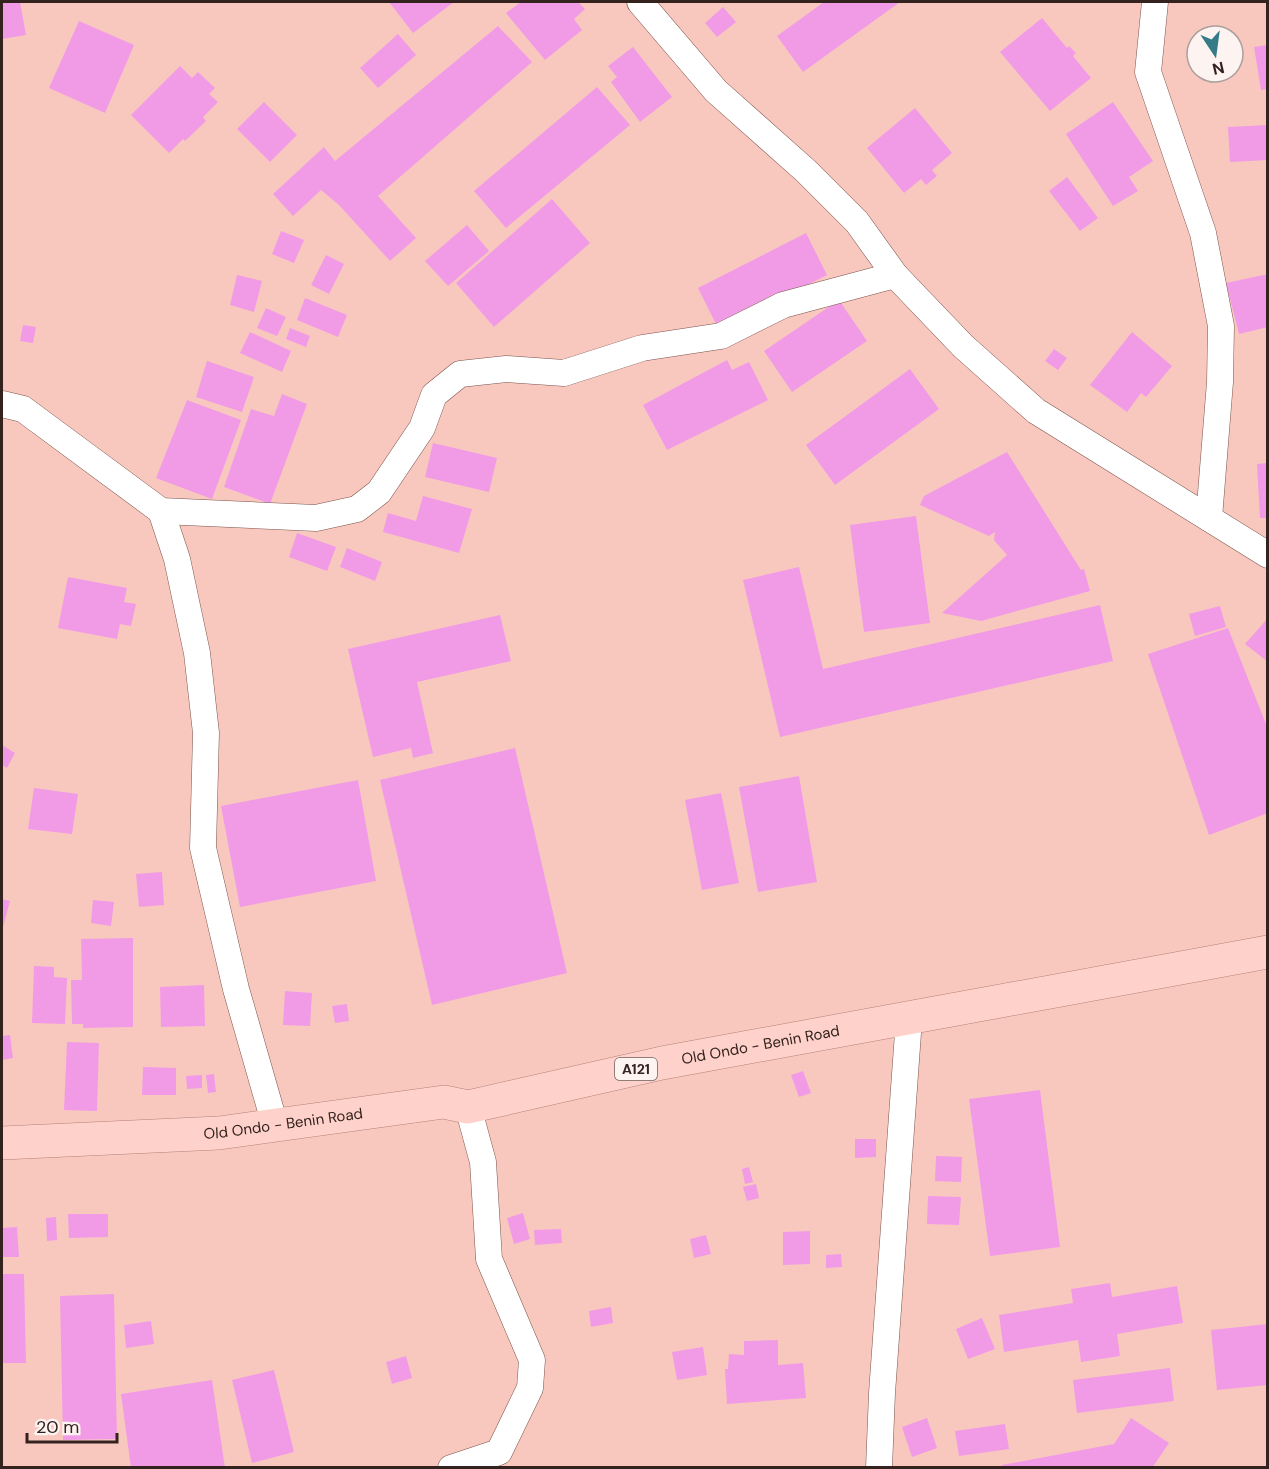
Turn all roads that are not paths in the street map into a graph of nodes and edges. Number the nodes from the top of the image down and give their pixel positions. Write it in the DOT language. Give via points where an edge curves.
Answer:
graph roads {
  1 [pos="640,2"];
  2 [pos="1155,2"];
  3 [pos="895,275"];
  4 [pos="2,404"];
  5 [pos="161,511"];
  6 [pos="1209,518"];
  7 [pos="1268,555"];
  8 [pos="1268,952"];
  9 [pos="909,1019"];
  10 [pos="468,1107"];
  11 [pos="275,1125"];
  12 [pos="2,1143"];
  13 [pos="451,1467"];
  14 [pos="879,1467"];
  1 -- 3 [label="street" via="716,91 857,222"];
  2 -- 6 [label="street" via="1148,72 1203,233 1221,326"];
  3 -- 5 [label="street" via="783,305 721,336 642,348 564,373 506,369 460,374 434,395 422,428 380,492 357,509 316,518"];
  3 -- 6 [label="street" via="963,346 1036,411"];
  4 -- 5 [label="street" via="23,409"];
  5 -- 11 [label="street" via="177,559 197,653 206,733 203,848 236,989"];
  6 -- 7 [label="street"];
  8 -- 9 [label="main road, Old Ondo - Benin Road / A121"];
  9 -- 10 [label="main road, Old Ondo - Benin Road / A121" via="662,1063"];
  9 -- 14 [label="street"];
  10 -- 11 [label="main road, Old Ondo - Benin Road / A121" via="444,1102"];
  10 -- 13 [label="street" via="483,1162 489,1259 532,1360 530,1388 499,1452"];
  11 -- 12 [label="main road, Old Ondo - Benin Road / A121" via="219,1133"];
}
